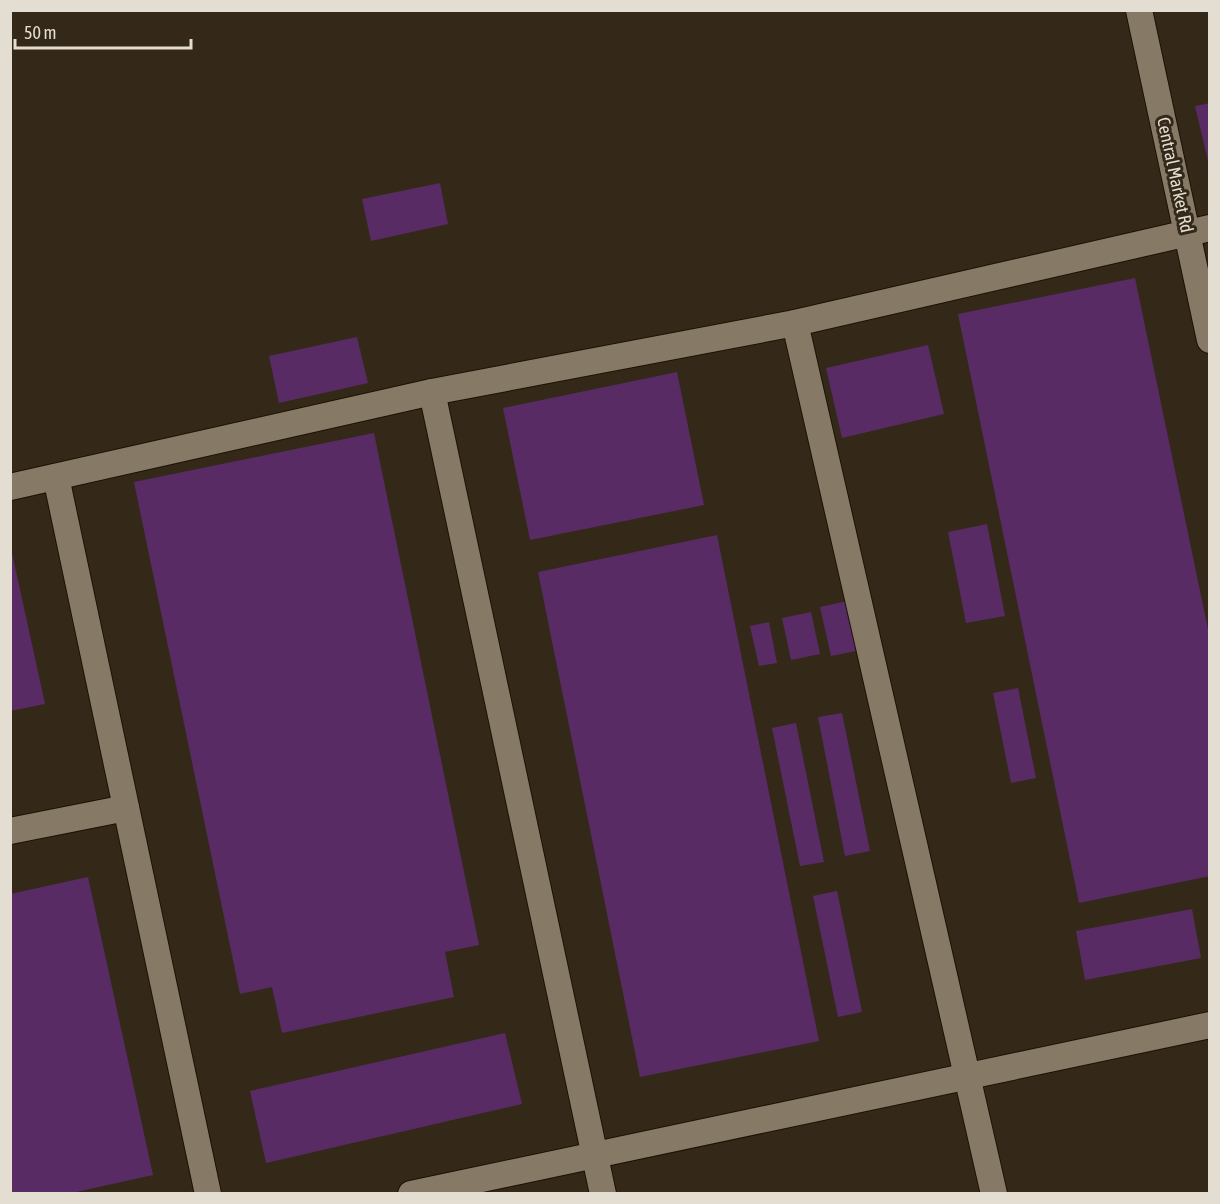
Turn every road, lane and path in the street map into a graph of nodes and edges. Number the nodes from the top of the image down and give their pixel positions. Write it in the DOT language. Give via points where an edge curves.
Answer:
graph roads {
  1 [pos="1139,10"];
  2 [pos="1199,231"];
  3 [pos="795,323"];
  4 [pos="1209,340"];
  5 [pos="432,392"];
  6 [pos="56,477"];
  7 [pos="10,487"];
  8 [pos="126,808"];
  9 [pos="10,831"];
  10 [pos="1209,1024"];
  11 [pos="969,1076"];
  12 [pos="595,1155"];
  13 [pos="208,1194"];
  14 [pos="411,1194"];
  15 [pos="603,1194"];
  16 [pos="994,1194"];
  1 -- 2 [label="street, Central Market Rd"];
  2 -- 3 [label="street"];
  2 -- 4 [label="street, Central Market Rd"];
  3 -- 5 [label="street"];
  3 -- 11 [label="street"];
  5 -- 6 [label="street"];
  5 -- 12 [label="street"];
  6 -- 7 [label="street"];
  6 -- 8 [label="street"];
  8 -- 9 [label="street"];
  8 -- 13 [label="street"];
  10 -- 11 [label="street"];
  11 -- 12 [label="street"];
  11 -- 16 [label="street"];
  12 -- 14 [label="street"];
  12 -- 15 [label="street"];
}
